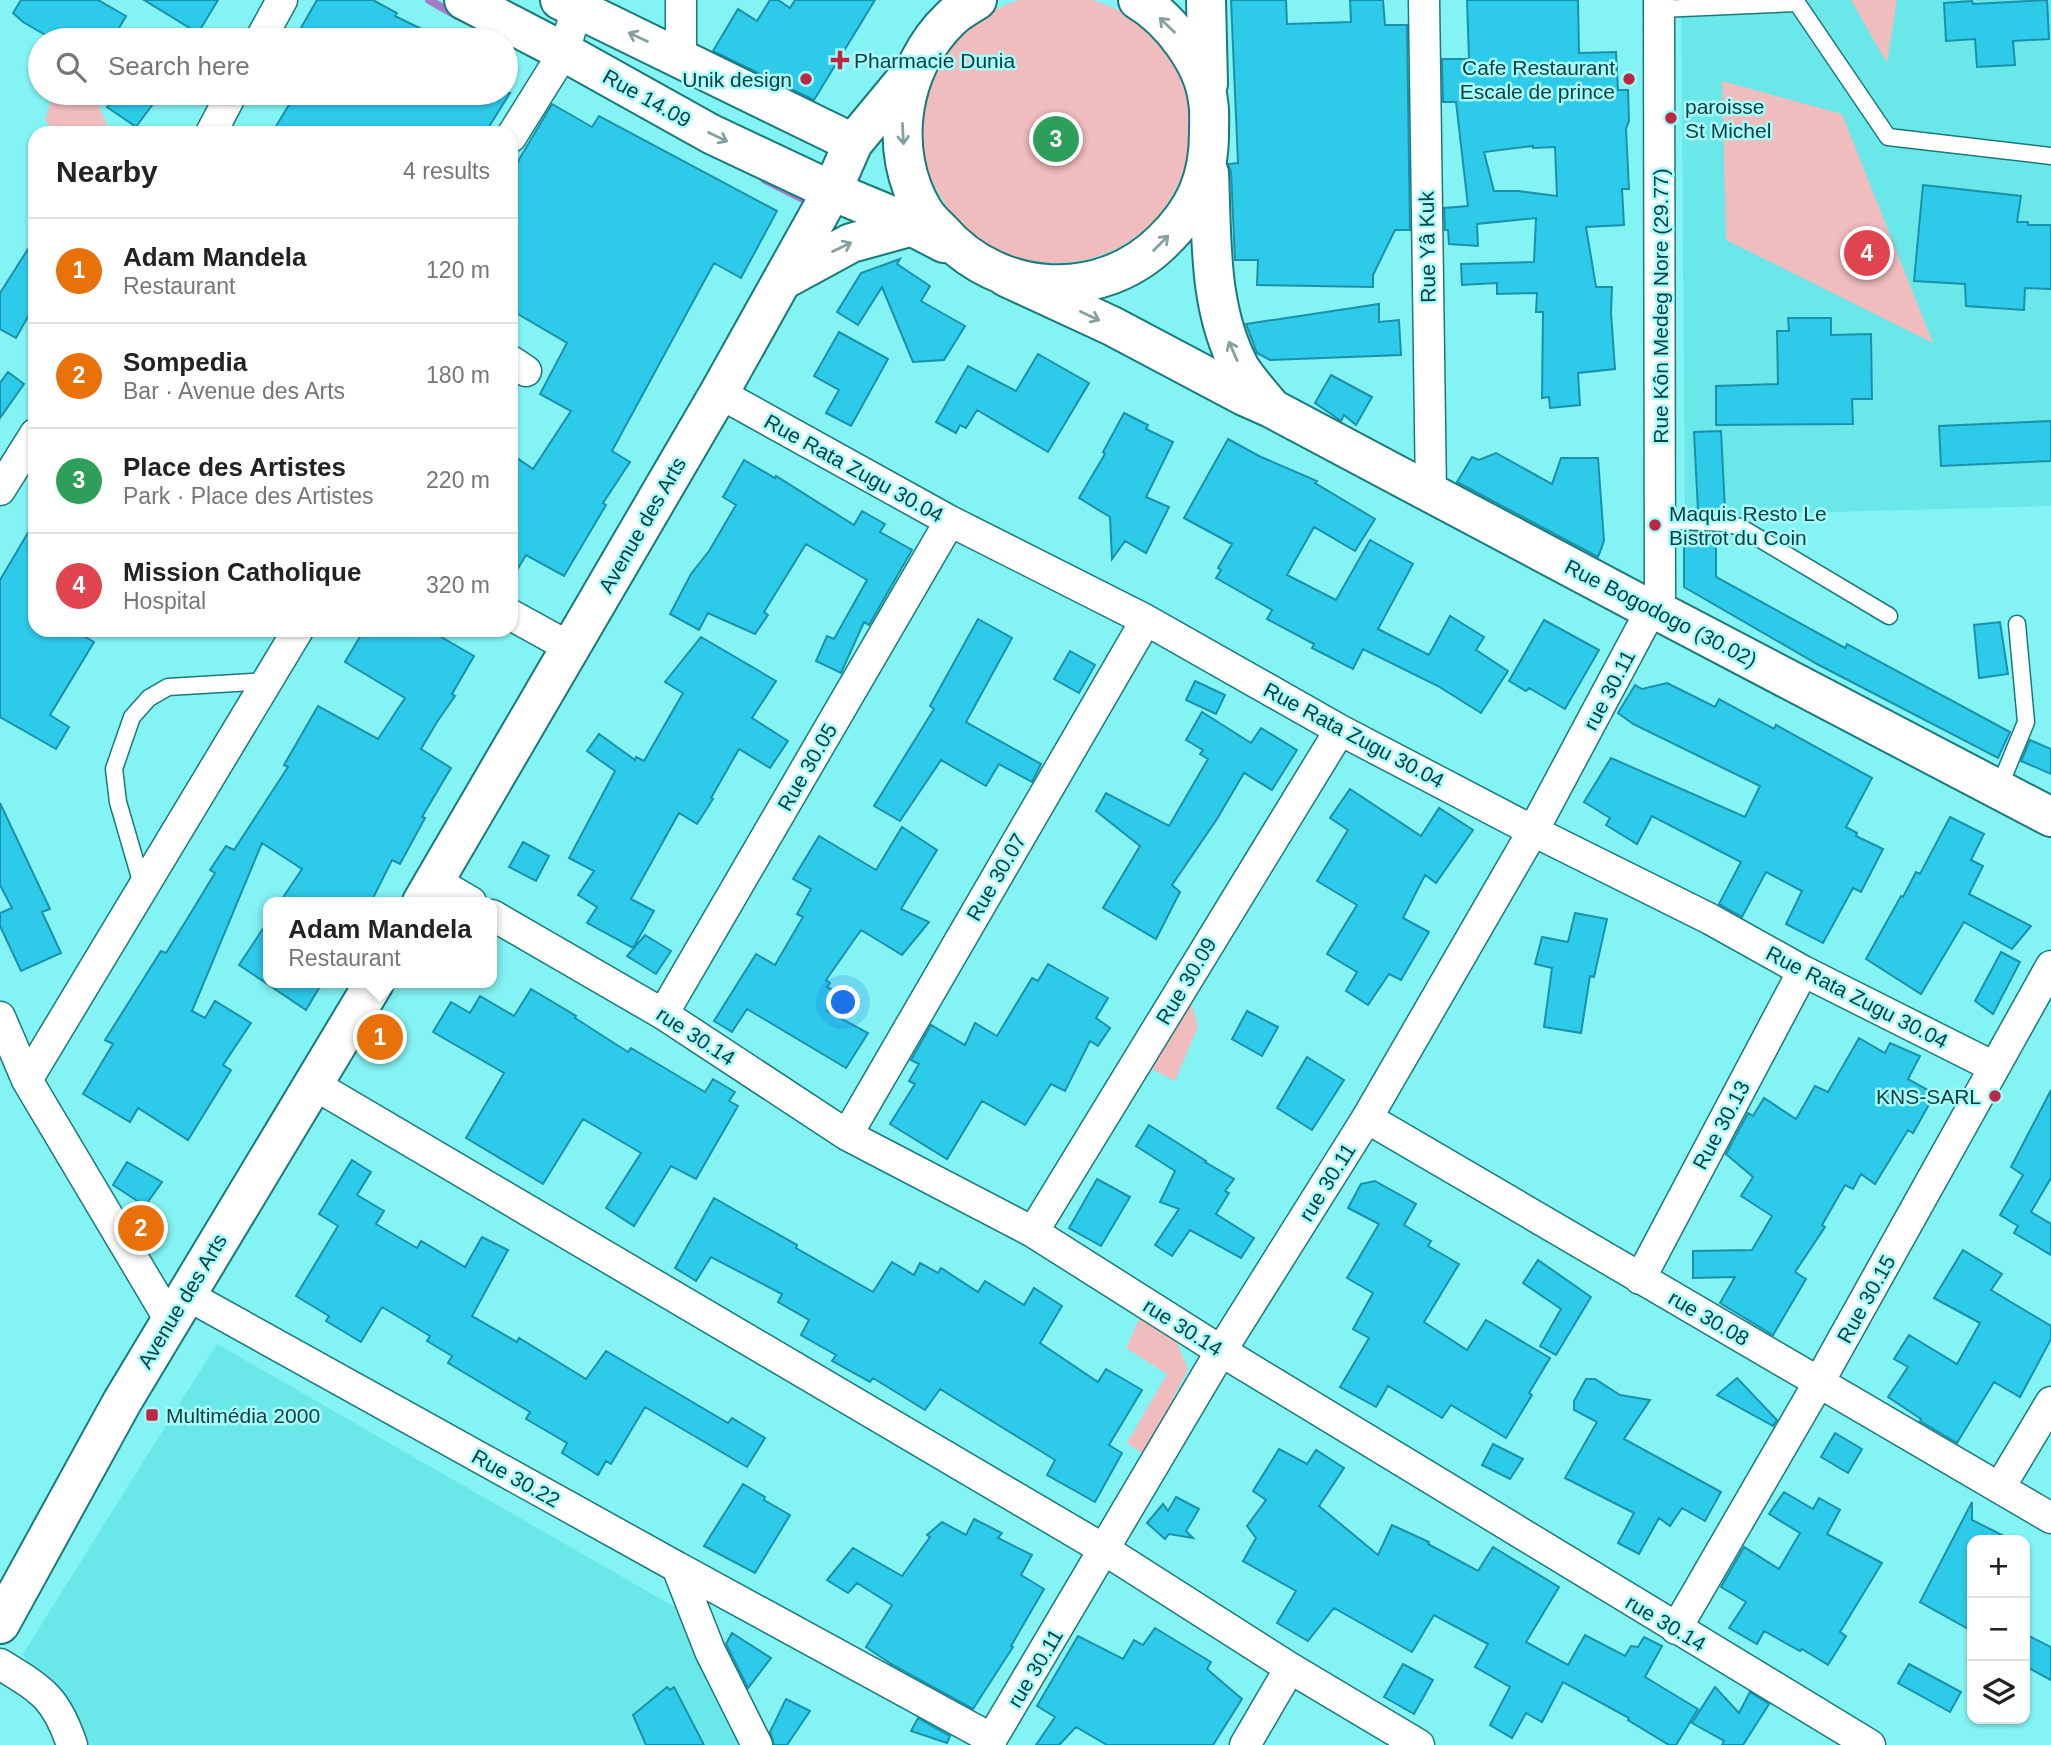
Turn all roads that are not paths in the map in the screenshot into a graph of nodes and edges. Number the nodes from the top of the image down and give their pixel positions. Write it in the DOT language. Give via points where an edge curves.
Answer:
graph roads {
  1 [pos="282,0"];
  2 [pos="464,0"];
  3 [pos="681,0"];
  4 [pos="1138,0"];
  5 [pos="1206,0"];
  6 [pos="1424,0"];
  7 [pos="1798,2"];
  8 [pos="569,4"];
  9 [pos="1660,4"];
  10 [pos="963,6"];
  11 [pos="267,28"];
  12 [pos="518,28"];
  13 [pos="518,28"];
  14 [pos="564,52"];
  15 [pos="681,58"];
  16 [pos="915,68"];
  17 [pos="1208,100"];
  18 [pos="226,105"];
  19 [pos="215,126"];
  20 [pos="518,126"];
  21 [pos="853,143"];
  22 [pos="2051,156"];
  23 [pos="1209,159"];
  24 [pos="832,191"];
  25 [pos="914,226"];
  26 [pos="958,250"];
  27 [pos="1006,277"];
  28 [pos="783,280"];
  29 [pos="719,393"];
  30 [pos="1271,408"];
  31 [pos="28,445"];
  32 [pos="0,490"];
  33 [pos="1431,495"];
  34 [pos="1660,520"];
  35 [pos="950,521"];
  36 [pos="1656,611"];
  37 [pos="1889,616"];
  38 [pos="518,619"];
  39 [pos="1146,620"];
  40 [pos="2017,624"];
  41 [pos="294,637"];
  42 [pos="571,648"];
  43 [pos="268,681"];
  44 [pos="1340,730"];
  45 [pos="1998,790"];
  46 [pos="2051,817"];
  47 [pos="1533,831"];
  48 [pos="143,888"];
  49 [pos="428,892"];
  50 [pos="450,897"];
  51 [pos="497,918"];
  52 [pos="2051,966"];
  53 [pos="1802,971"];
  54 [pos="370,988"];
  55 [pos="663,1014"];
  56 [pos="0,1017"];
  57 [pos="1994,1067"];
  58 [pos="27,1080"];
  59 [pos="313,1084"];
  60 [pos="1367,1118"];
  61 [pos="847,1135"];
  62 [pos="1032,1232"];
  63 [pos="1640,1279"];
  64 [pos="178,1308"];
  65 [pos="1221,1351"];
  66 [pos="1819,1382"];
  67 [pos="2051,1402"];
  68 [pos="2000,1487"];
  69 [pos="2051,1518"];
  70 [pos="1105,1550"];
  71 [pos="677,1567"];
  72 [pos="0,1624"];
  73 [pos="1676,1629"];
  74 [pos="0,1664"];
  75 [pos="1290,1668"];
  76 [pos="990,1742"];
  77 [pos="72,1745"];
  78 [pos="757,1745"];
  79 [pos="1245,1745"];
  80 [pos="1419,1745"];
  81 [pos="1870,1745"];
  1 -- 11 [label="street"];
  2 -- 12 [label="street, Rue 14.09"];
  3 -- 15 [label="street"];
  17 -- 4 [label="street, one-way" via="1195,61 1172,28"];
  5 -- 17 [label="street"];
  6 -- 33 [label="street, Rue Yâ Kuk"];
  7 -- 9 [label="lane"];
  7 -- 22 [label="lane" via="1888,137"];
  8 -- 14 [label="street"];
  15 -- 8 [label="street, one-way"];
  9 -- 34 [label="street, Rue Kôn Medeg Nore (29.77)"];
  10 -- 16 [label="street" via="931,41"];
  13 -- 14 [label="street, Rue 14.09"];
  14 -- 20 [label="street"];
  14 -- 24 [label="street, Rue 14.09, one-way" via="711,134"];
  15 -- 21 [label="street"];
  16 -- 21 [label="street, Avenue des Arts"];
  16 -- 26 [label="street, one-way" via="902,116 905,166 925,213"];
  17 -- 23 [label="street"];
  18 -- 19 [label="street"];
  21 -- 24 [label="street, Avenue des Arts"];
  27 -- 23 [label="street, one-way" via="1043,285 1082,283 1118,273 1151,254 1178,227 1198,195"];
  30 -- 23 [label="street, one-way" via="1241,370 1225,333 1213,279"];
  24 -- 25 [label="street, Rue 14.09"];
  24 -- 28 [label="street, Avenue des Arts"];
  25 -- 26 [label="street, Rue 14.09"];
  28 -- 25 [label="street, one-way" via="851,243"];
  26 -- 27 [label="street, Rue 14.09"];
  27 -- 30 [label="street, Rue Bogodogo (30.02), one-way"];
  28 -- 29 [label="street, Avenue des Arts"];
  29 -- 35 [label="street, Rue Rata Zugu 30.04"];
  29 -- 42 [label="street, Avenue des Arts"];
  30 -- 33 [label="street, Rue Bogodogo (30.02)"];
  31 -- 32 [label="street"];
  33 -- 36 [label="street, Rue Bogodogo (30.02)"];
  34 -- 36 [label="street, Rue Kôn Medeg Nore (29.77)"];
  34 -- 37 [label="lane" via="1740,527"];
  35 -- 39 [label="street, Rue Rata Zugu 30.04"];
  35 -- 55 [label="street, Rue 30.05"];
  36 -- 45 [label="street, Rue Bogodogo (30.02)"];
  36 -- 47 [label="street, rue 30.11"];
  38 -- 42 [label="street"];
  39 -- 44 [label="street, Rue Rata Zugu 30.04"];
  39 -- 61 [label="street, Rue 30.07"];
  40 -- 45 [label="lane" via="2026,722"];
  41 -- 43 [label="street"];
  42 -- 49 [label="street, Avenue des Arts"];
  43 -- 48 [label="street"];
  43 -- 48 [label="lane" via="168,687 149,698 132,717 114,769 118,802"];
  44 -- 47 [label="street, Rue Rata Zugu 30.04"];
  44 -- 62 [label="street, Rue 30.09"];
  45 -- 46 [label="street, Rue Bogodogo (30.02)"];
  47 -- 53 [label="street, Rue Rata Zugu 30.04" via="1710,919"];
  47 -- 60 [label="street, rue 30.11"];
  48 -- 58 [label="street"];
  49 -- 50 [label="street"];
  51 -- 55 [label="street, rue 30.14"];
  52 -- 57 [label="street, Rue 30.15"];
  53 -- 57 [label="street, Rue Rata Zugu 30.04"];
  53 -- 63 [label="street, Rue 30.13"];
  54 -- 59 [label="street, Avenue des Arts"];
  55 -- 61 [label="street, rue 30.14"];
  56 -- 58 [label="street"];
  57 -- 66 [label="street, Rue 30.15"];
  58 -- 64 [label="street"];
  59 -- 64 [label="street, Avenue des Arts"];
  59 -- 70 [label="street"];
  60 -- 63 [label="street, rue 30.08"];
  60 -- 65 [label="street, rue 30.11"];
  61 -- 62 [label="street, rue 30.14"];
  62 -- 65 [label="street, rue 30.14"];
  63 -- 66 [label="street, rue 30.08"];
  64 -- 71 [label="street, Rue 30.22"];
  64 -- 72 [label="street, Avenue des Arts"];
  65 -- 70 [label="street, rue 30.11"];
  65 -- 73 [label="street, rue 30.14"];
  66 -- 68 [label="street, rue 30.08"];
  66 -- 73 [label="street, Rue 30.15"];
  67 -- 68 [label="street"];
  68 -- 69 [label="street, rue 30.08"];
  70 -- 75 [label="street"];
  70 -- 76 [label="street, rue 30.11"];
  71 -- 76 [label="street, Rue 30.22"];
  71 -- 78 [label="street" via="710,1651"];
  73 -- 81 [label="street, rue 30.14"];
  74 -- 77 [label="street" via="51,1700"];
  75 -- 79 [label="street"];
  75 -- 80 [label="street"];
}
